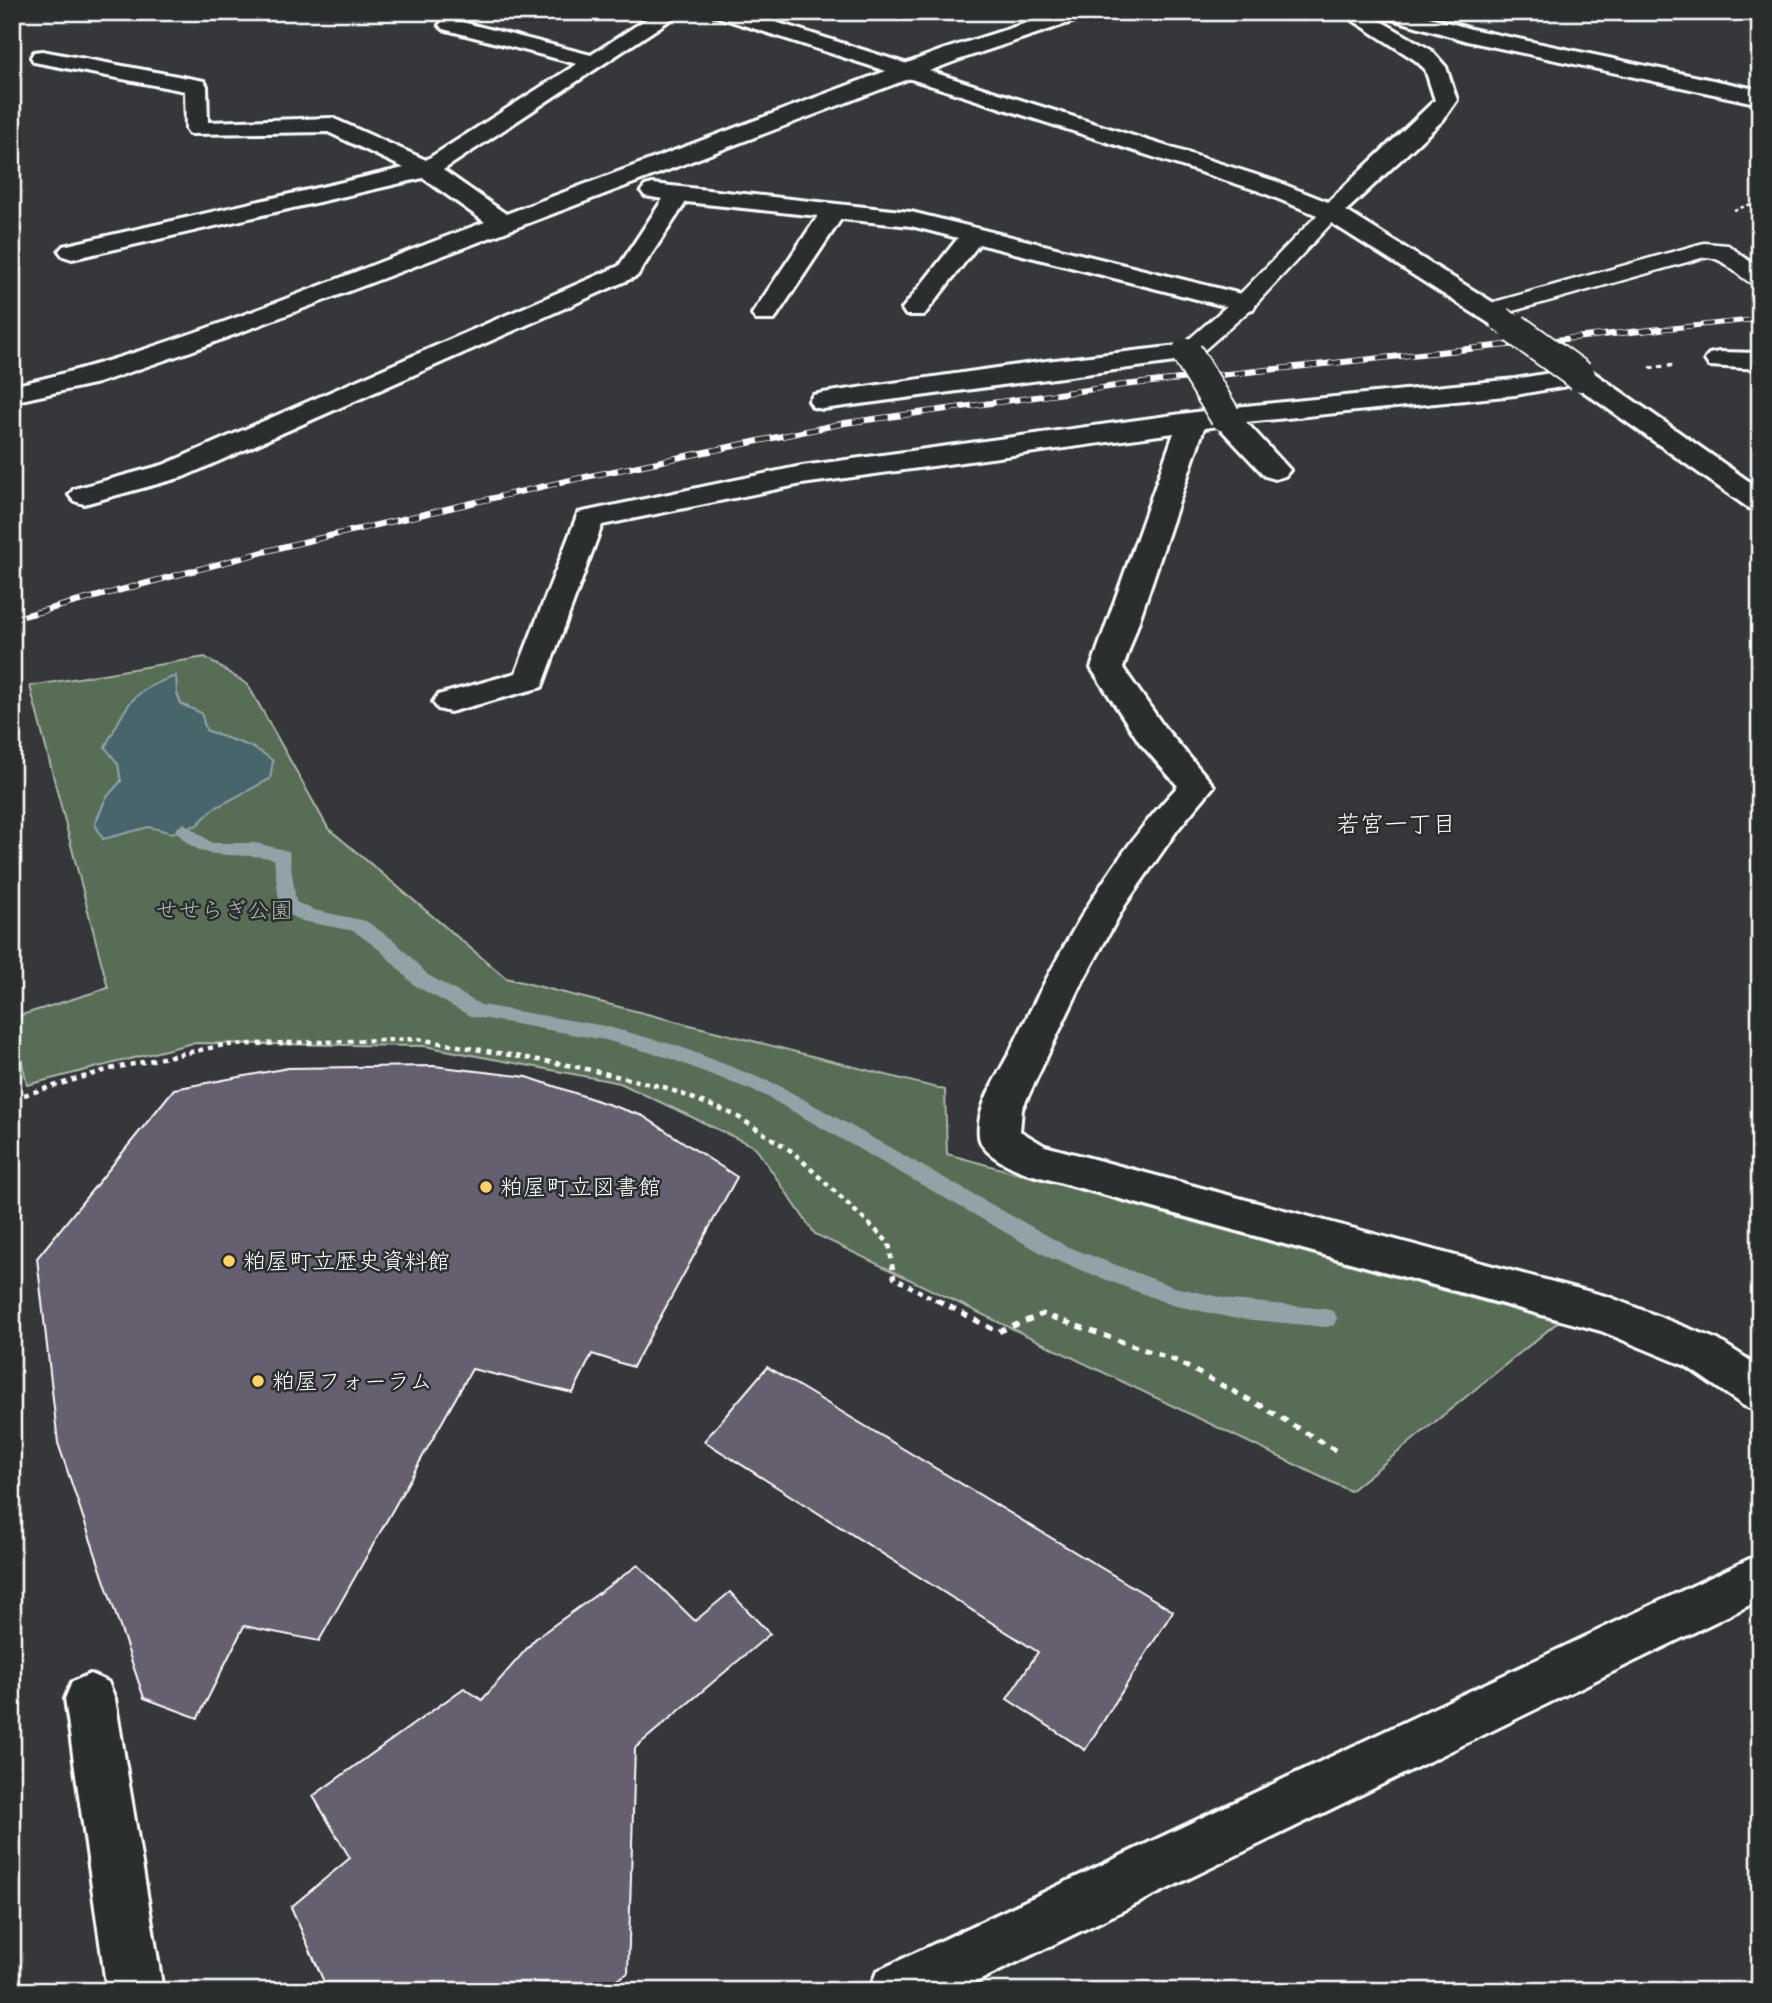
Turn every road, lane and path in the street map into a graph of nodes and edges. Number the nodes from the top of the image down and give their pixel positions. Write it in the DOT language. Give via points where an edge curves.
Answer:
graph roads {
  1 [pos="672,12"];
  2 [pos="722,12"];
  3 [pos="1083,12"];
  4 [pos="1350,12"];
  5 [pos="1389,12"];
  6 [pos="450,25"];
  7 [pos="42,57"];
  8 [pos="595,62"];
  9 [pos="908,71"];
  10 [pos="1760,97"];
  11 [pos="427,170"];
  12 [pos="622,178"];
  13 [pos="679,194"];
  14 [pos="835,209"];
  15 [pos="1331,212"];
  16 [pos="502,223"];
  17 [pos="974,235"];
  18 [pos="72,251"];
  19 [pos="1760,280"];
  20 [pos="1244,303"];
  21 [pos="915,309"];
  22 [pos="765,314"];
  23 [pos="1494,315"];
  24 [pos="1187,353"];
  25 [pos="1719,360"];
  26 [pos="1760,360"];
  27 [pos="1580,376"];
  28 [pos="12,394"];
  29 [pos="823,401"];
  30 [pos="1209,419"];
  31 [pos="1275,470"];
  32 [pos="84,495"];
  33 [pos="1760,503"];
  34 [pos="450,702"];
  35 [pos="24,1095"];
  36 [pos="1760,1392"];
  37 [pos="1338,1452"];
  38 [pos="1760,1576"];
  39 [pos="90,1699"];
  40 [pos="135,1991"];
  41 [pos="897,1991"];
  1 -- 8 [label="street"];
  2 -- 9 [label="street"];
  3 -- 9 [label="street"];
  4 -- 15 [label="street" via="1423,55 1435,67 1446,100"];
  5 -- 10 [label="street" via="1466,35"];
  6 -- 8 [label="street"];
  7 -- 11 [label="street" via="196,86 197,129 332,125"];
  8 -- 11 [label="street"];
  9 -- 12 [label="street"];
  9 -- 15 [label="street" via="1267,186"];
  11 -- 16 [label="street"];
  11 -- 18 [label="street"];
  12 -- 13 [label="street" via="649,190"];
  12 -- 16 [label="street"];
  13 -- 14 [label="street"];
  13 -- 32 [label="street" via="628,271 173,471"];
  14 -- 17 [label="street" via="911,219"];
  14 -- 22 [label="street"];
  15 -- 20 [label="lane"];
  15 -- 23 [label="street"];
  16 -- 28 [label="street" via="182,345 88,377"];
  17 -- 20 [label="street"];
  17 -- 21 [label="street"];
  19 -- 23 [label="lane" via="1720,250 1704,250"];
  20 -- 24 [label="lane"];
  23 -- 27 [label="street, bridge"];
  24 -- 29 [label="street"];
  24 -- 30 [label="street, bridge"];
  25 -- 26 [label="street"];
  27 -- 30 [label="street"];
  27 -- 33 [label="street"];
  30 -- 31 [label="street"];
  30 -- 34 [label="street" via="802,475 589,519 530,680"];
  30 -- 36 [label="street" via="1107,668 1152,735 1197,786 1163,820 1094,923 1002,1109 999,1138 1033,1159 1609,1315 1702,1353"];
  35 -- 37 [label="path" via="110,1069 224,1045 313,1040 418,1039 664,1087 735,1115 793,1152 889,1242 894,1278 926,1297 998,1332 1043,1314 1174,1360"];
  38 -- 41 [label="street"];
  39 -- 40 [label="street"];
}
